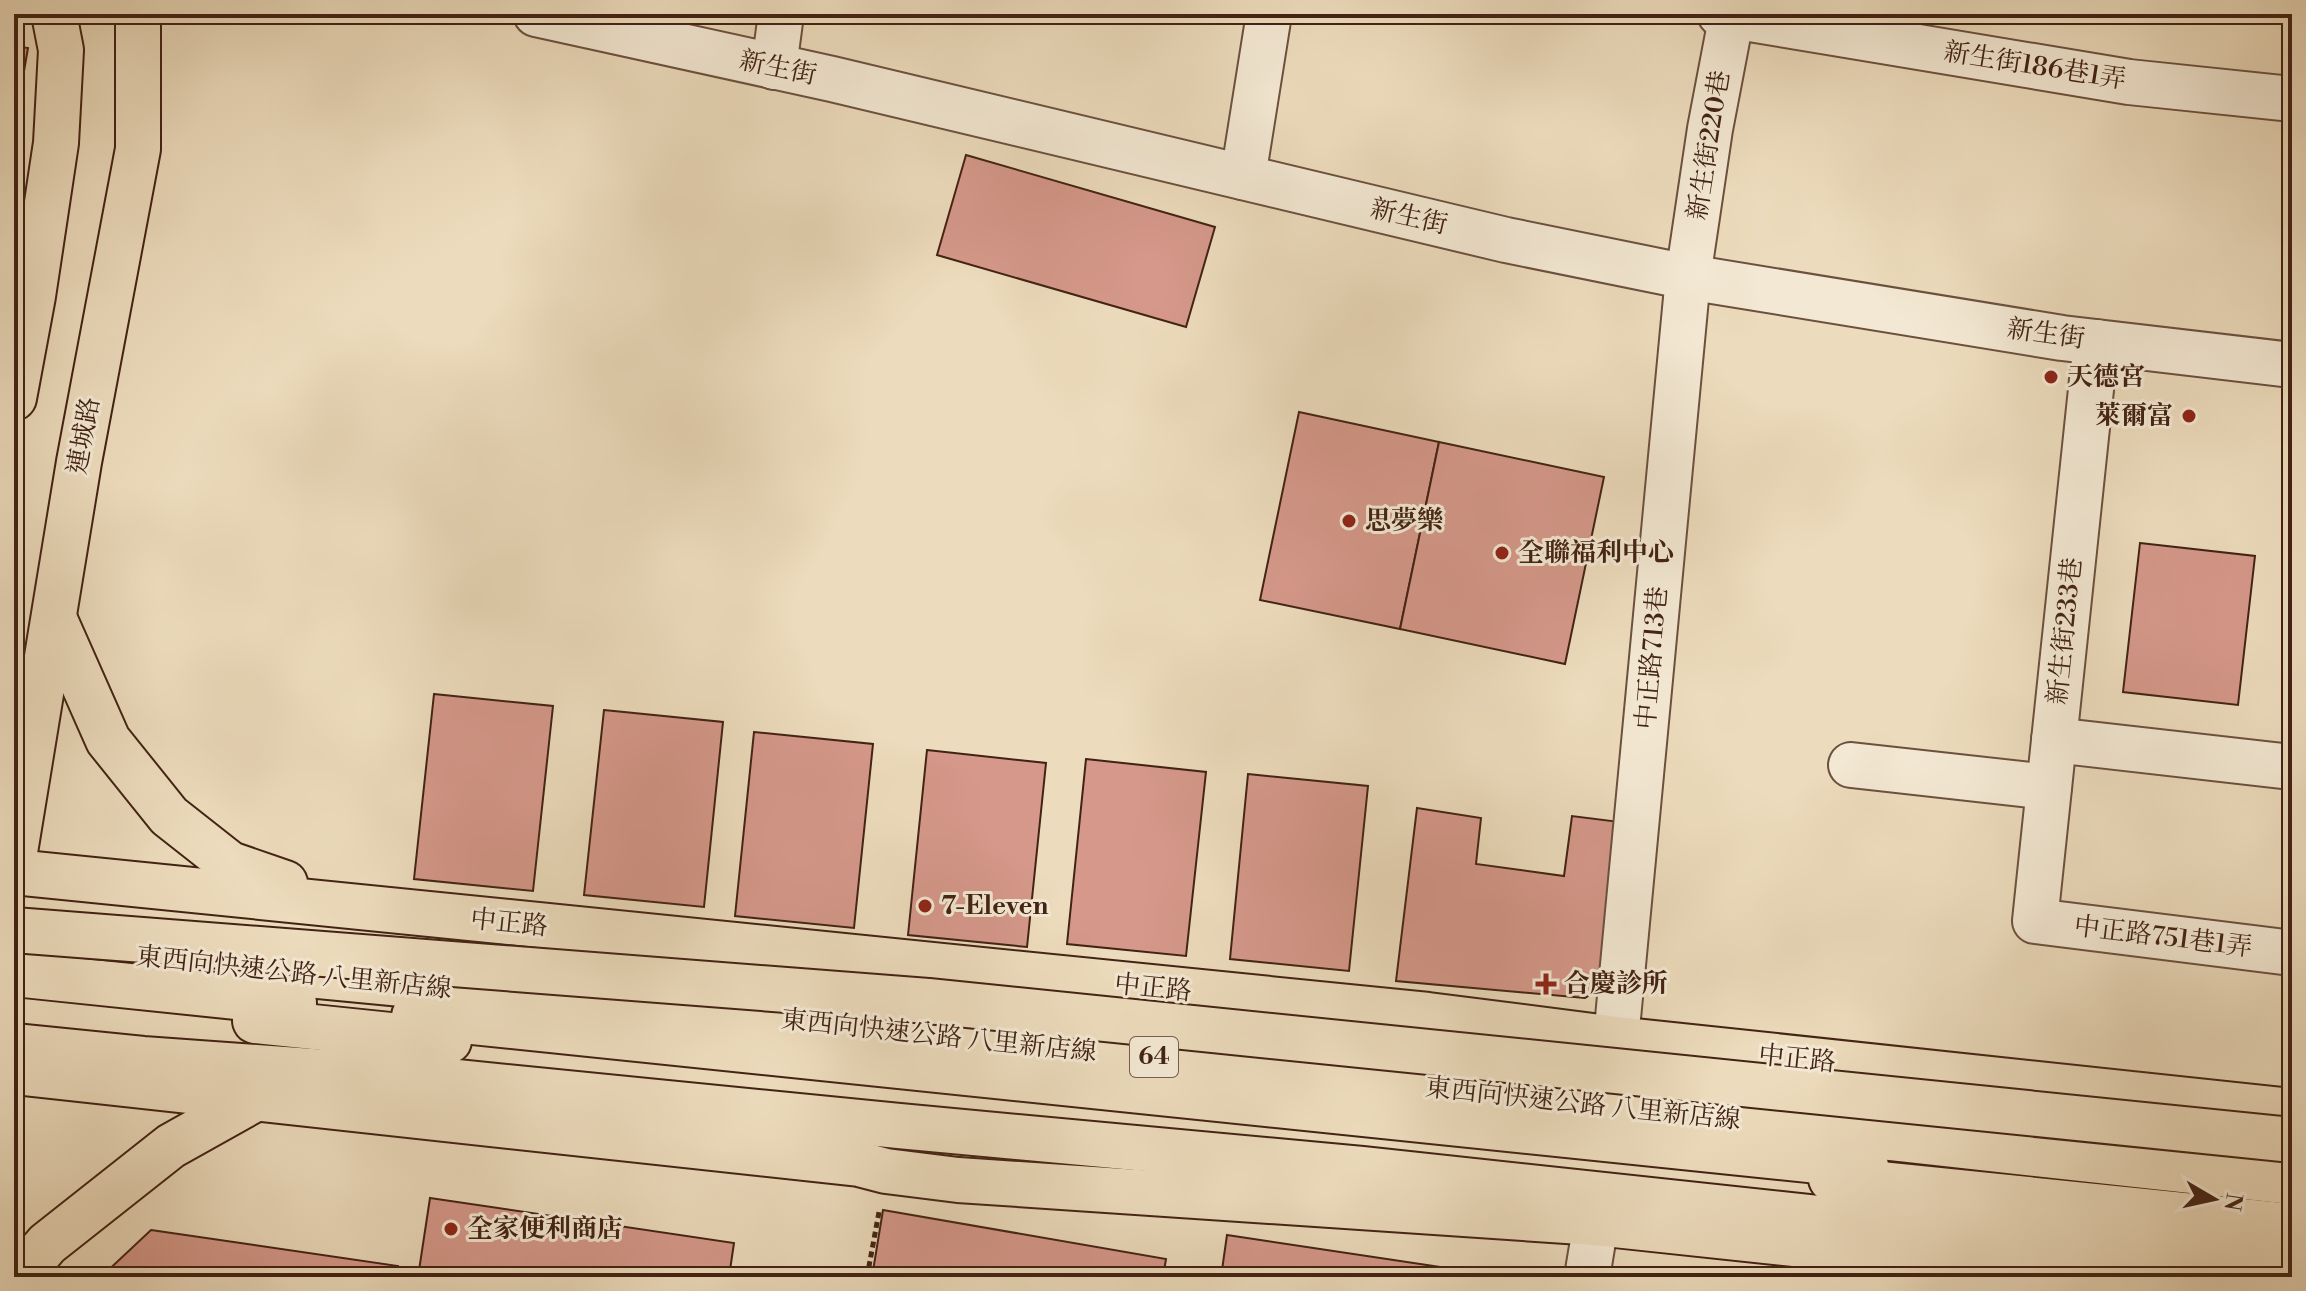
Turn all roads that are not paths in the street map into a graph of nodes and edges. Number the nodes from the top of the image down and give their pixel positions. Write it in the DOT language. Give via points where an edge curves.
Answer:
graph roads {
  1 [pos="54,14"];
  2 [pos="138,14"];
  3 [pos="536,14"];
  4 [pos="781,14"];
  5 [pos="1269,14"];
  6 [pos="1728,15"];
  7 [pos="774,67"];
  8 [pos="2292,99"];
  9 [pos="1243,177"];
  10 [pos="1688,277"];
  11 [pos="2096,342"];
  12 [pos="2292,365"];
  13 [pos="14,398"];
  14 [pos="54,618"];
  15 [pos="2054,740"];
  16 [pos="1851,765"];
  17 [pos="2292,767"];
  18 [pos="2049,787"];
  19 [pos="14,858"];
  20 [pos="14,872"];
  21 [pos="177,888"];
  22 [pos="355,908"];
  23 [pos="2035,921"];
  24 [pos="14,931"];
  25 [pos="14,946"];
  26 [pos="2292,953"];
  27 [pos="14,974"];
  28 [pos="14,995"];
  29 [pos="1616,1039"];
  30 [pos="14,1046"];
  31 [pos="14,1072"];
  32 [pos="255,1099"];
  33 [pos="2292,1111"];
  34 [pos="2292,1140"];
  35 [pos="2292,1182"];
  36 [pos="2292,1210"];
  37 [pos="1596,1223"];
  38 [pos="2292,1226"];
  39 [pos="2292,1269"];
  40 [pos="19,1277"];
  41 [pos="1587,1277"];
  42 [pos="2105,1277"];
  1 -- 13 [label="main road" via="61,50 56,143"];
  2 -- 14 [label="main road, 連城路" via="138,149"];
  3 -- 7 [label="street, 新生街"];
  4 -- 7 [label="street"];
  5 -- 9 [label="street"];
  6 -- 8 [label="street, 新生街186巷1弄" via="2129,82"];
  6 -- 10 [label="street, 新生街220巷"];
  7 -- 9 [label="street, 新生街"];
  9 -- 10 [label="street, 新生街"];
  10 -- 11 [label="street, 新生街"];
  10 -- 29 [label="street, 中正路713巷"];
  11 -- 12 [label="street, 新生街"];
  11 -- 15 [label="street, 新生街233巷"];
  14 -- 19 [label="main road, 連城路"];
  14 -- 22 [label="main road" via="108,740 169,816 230,864"];
  15 -- 17 [label="street"];
  15 -- 18 [label="street, 新生街233巷"];
  16 -- 18 [label="street"];
  18 -- 23 [label="street, 新生街233巷"];
  20 -- 21 [label="main road, 中正路"];
  21 -- 22 [label="main road, 中正路"];
  21 -- 24 [label="main road" via="88,937"];
  22 -- 29 [label="main road, 中正路" via="1428,1015"];
  23 -- 26 [label="street, 中正路751巷1弄"];
  24 -- 34 [label="main road, bridge" via="928,1001"];
  25 -- 35 [label="main road, 東西向快速公路 八里新店線 / 64" via="1105,1052"];
  27 -- 36 [label="main road"];
  28 -- 38 [label="main road, 東西向快速公路 八里新店線 / 64"];
  29 -- 33 [label="main road, 中正路"];
  30 -- 39 [label="main road" via="437,1080 1362,1169"];
  31 -- 32 [label="main road"];
  32 -- 37 [label="main road" via="859,1164 958,1180"];
  32 -- 40 [label="main road" via="171,1146 47,1244"];
  37 -- 41 [label="street"];
  37 -- 42 [label="main road"];
}
